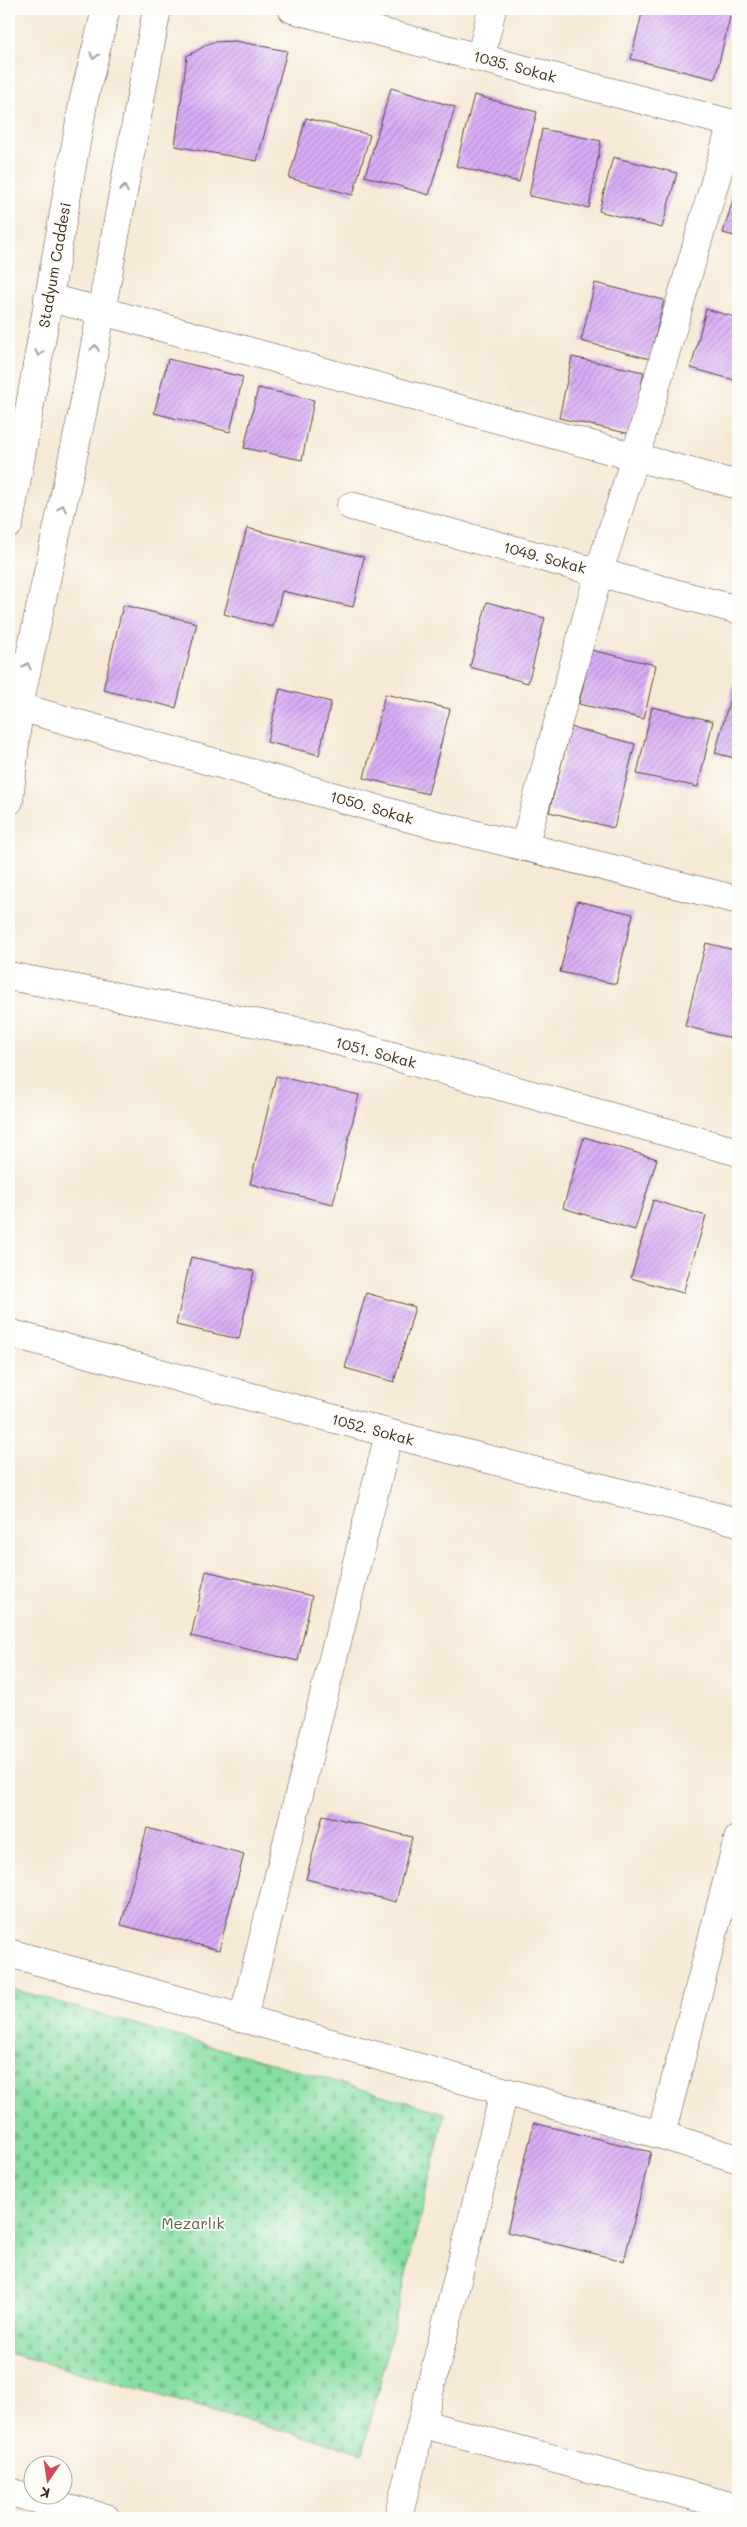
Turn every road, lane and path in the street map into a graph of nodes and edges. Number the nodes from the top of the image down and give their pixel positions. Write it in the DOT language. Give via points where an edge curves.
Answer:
graph roads {
  1 [pos="106,9"];
  2 [pos="157,9"];
  3 [pos="292,9"];
  4 [pos="492,9"];
  5 [pos="481,56"];
  6 [pos="735,124"];
  7 [pos="48,298"];
  8 [pos="102,311"];
  9 [pos="635,458"];
  10 [pos="738,486"];
  11 [pos="351,506"];
  12 [pos="9,524"];
  13 [pos="599,572"];
  14 [pos="738,610"];
  15 [pos="14,705"];
  16 [pos="9,801"];
  17 [pos="524,847"];
  18 [pos="738,900"];
  19 [pos="9,976"];
  20 [pos="738,1152"];
  21 [pos="9,1333"];
  22 [pos="389,1434"];
  23 [pos="738,1522"];
  24 [pos="738,1839"];
  25 [pos="9,1953"];
  26 [pos="243,2019"];
  27 [pos="504,2092"];
  28 [pos="661,2136"];
  29 [pos="738,2159"];
  30 [pos="423,2424"];
  31 [pos="9,2492"];
  32 [pos="738,2508"];
  33 [pos="106,2518"];
  34 [pos="398,2518"];
  1 -- 7 [label="street, Stadyum Caddesi, one-way" via="84,98"];
  8 -- 2 [label="street, one-way"];
  3 -- 5 [label="street, 1035. Sokak"];
  4 -- 5 [label="street"];
  5 -- 6 [label="street, 1035. Sokak"];
  6 -- 9 [label="street"];
  7 -- 8 [label="street"];
  7 -- 12 [label="street, Stadyum Caddesi, one-way"];
  8 -- 9 [label="street"];
  15 -- 8 [label="street, one-way" via="84,410"];
  9 -- 10 [label="street"];
  9 -- 13 [label="street"];
  11 -- 13 [label="street, 1049. Sokak"];
  13 -- 14 [label="street, 1049. Sokak"];
  13 -- 17 [label="street"];
  15 -- 16 [label="street"];
  15 -- 17 [label="street, 1050. Sokak" via="414,819"];
  17 -- 18 [label="street, 1050. Sokak"];
  19 -- 20 [label="street, 1051. Sokak" via="313,1034"];
  21 -- 22 [label="street, 1052. Sokak"];
  22 -- 23 [label="street, 1052. Sokak"];
  22 -- 26 [label="street"];
  24 -- 28 [label="street"];
  25 -- 26 [label="street"];
  26 -- 27 [label="street"];
  27 -- 28 [label="street"];
  27 -- 30 [label="street"];
  28 -- 29 [label="street"];
  30 -- 32 [label="street"];
  30 -- 34 [label="street"];
  31 -- 33 [label="street"];
}
